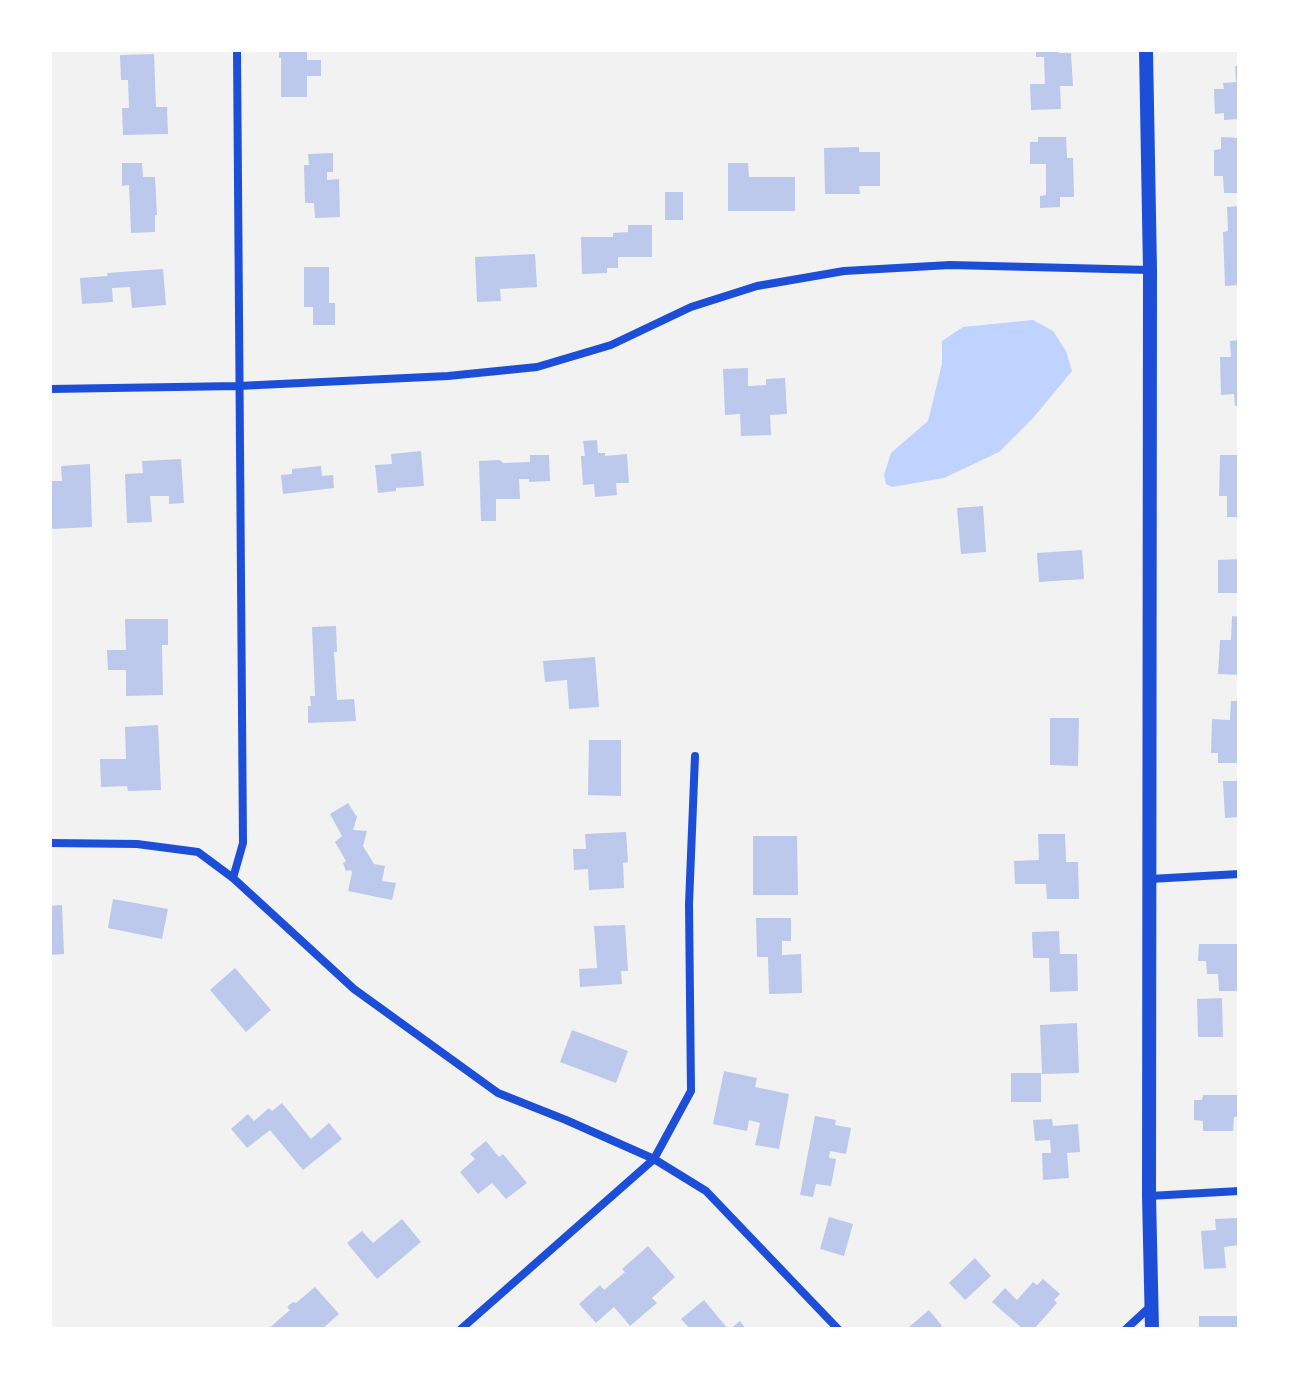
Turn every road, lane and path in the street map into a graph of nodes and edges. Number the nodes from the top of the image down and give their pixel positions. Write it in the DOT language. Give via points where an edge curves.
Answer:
graph roads {
  1 [pos="237,50"];
  2 [pos="1146,50"];
  3 [pos="1150,270"];
  4 [pos="238,386"];
  5 [pos="50,389"];
  6 [pos="695,756"];
  7 [pos="50,843"];
  8 [pos="1239,874"];
  9 [pos="233,878"];
  10 [pos="1150,879"];
  11 [pos="654,1159"];
  12 [pos="1239,1191"];
  13 [pos="1149,1196"];
  14 [pos="1152,1305"];
  15 [pos="461,1329"];
  16 [pos="838,1329"];
  17 [pos="1126,1329"];
  18 [pos="1152,1329"];
  1 -- 4 [label="street"];
  2 -- 3 [label="street"];
  3 -- 4 [label="street" via="950,265 844,271 757,286 691,307 611,345 537,367"];
  3 -- 10 [label="street"];
  4 -- 5 [label="street"];
  4 -- 9 [label="street" via="243,843"];
  6 -- 11 [label="street" via="689,904 691,1091"];
  7 -- 9 [label="street" via="137,844 198,852"];
  8 -- 10 [label="street"];
  9 -- 11 [label="street" via="354,989 498,1093"];
  10 -- 13 [label="street"];
  11 -- 15 [label="street"];
  11 -- 16 [label="street" via="706,1191"];
  12 -- 13 [label="street"];
  13 -- 14 [label="street"];
  14 -- 17 [label="street"];
  14 -- 18 [label="street"];
}
